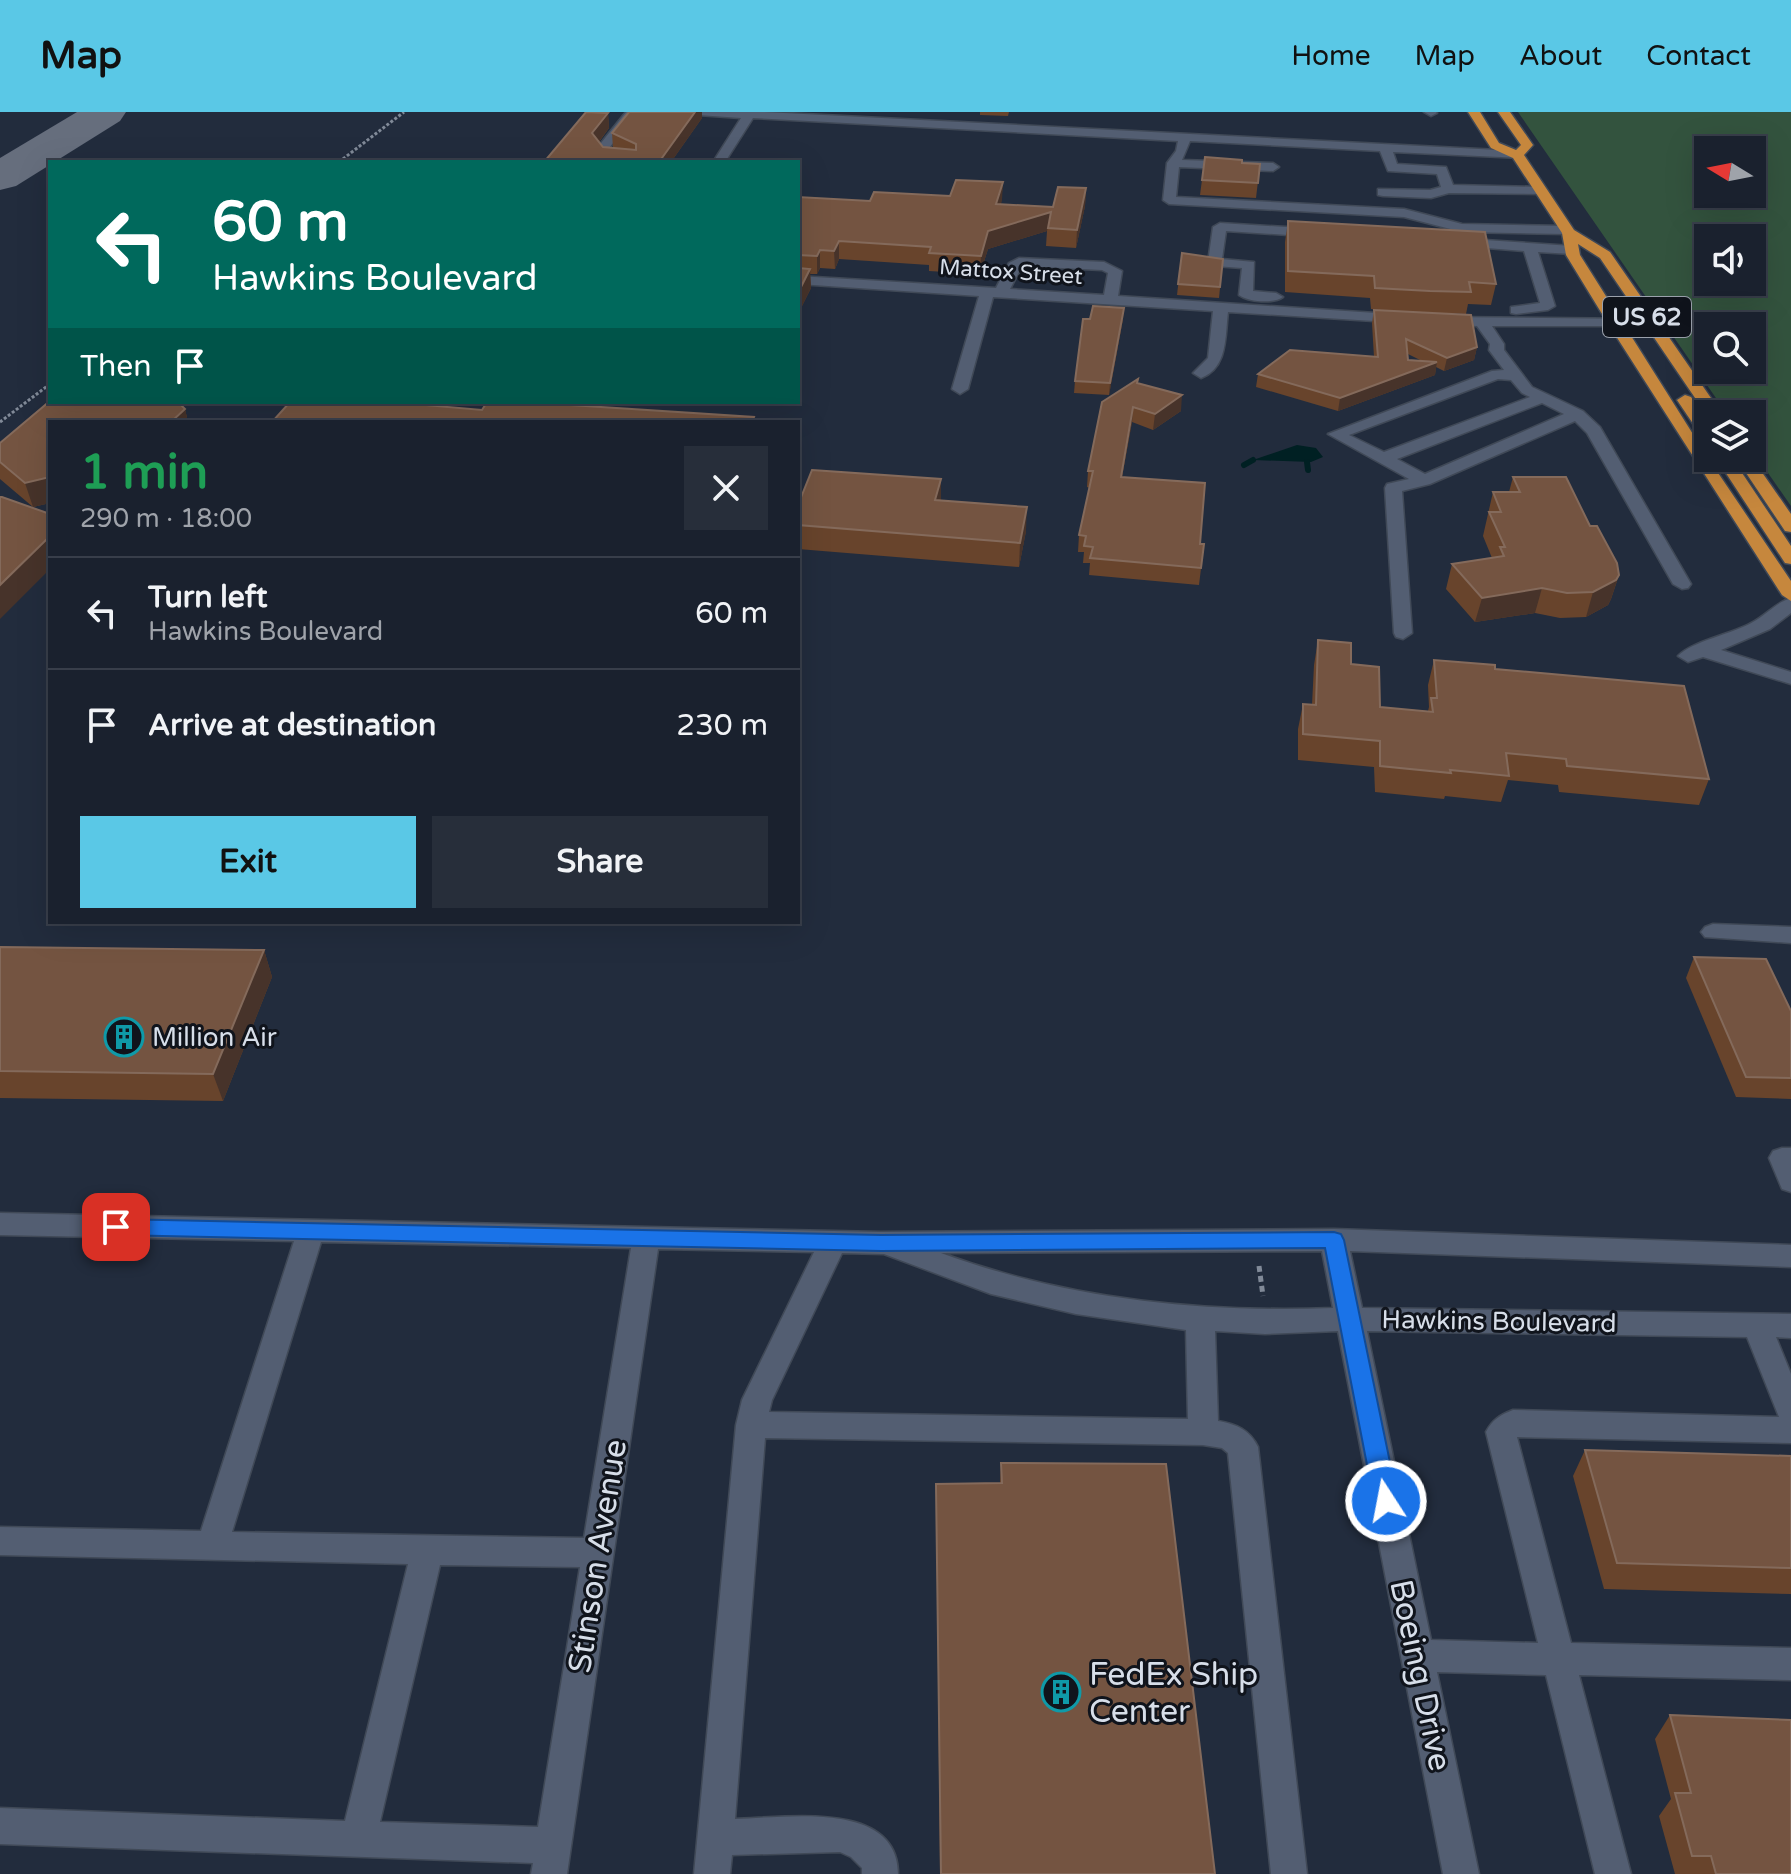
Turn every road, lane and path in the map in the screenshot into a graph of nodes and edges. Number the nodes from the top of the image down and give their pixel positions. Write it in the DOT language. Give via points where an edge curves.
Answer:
graph roads {
  1 [pos="404,112"];
  2 [pos="632,112"];
  3 [pos="698,112"];
  4 [pos="1474,112"];
  5 [pos="1504,112"];
  6 [pos="750,113"];
  7 [pos="793,114"];
  8 [pos="899,117"];
  9 [pos="1185,138"];
  10 [pos="1265,142"];
  11 [pos="1385,148"];
  12 [pos="1518,155"];
  13 [pos="342,160"];
  14 [pos="622,160"];
  15 [pos="720,160"];
  16 [pos="1173,163"];
  17 [pos="1274,187"];
  18 [pos="1541,191"];
  19 [pos="1383,192"];
  20 [pos="1457,208"];
  21 [pos="1415,209"];
  22 [pos="1540,214"];
  23 [pos="1555,214"];
  24 [pos="1330,234"];
  25 [pos="1571,238"];
  26 [pos="1443,242"];
  27 [pos="1530,247"];
  28 [pos="800,280"];
  29 [pos="994,292"];
  30 [pos="1110,300"];
  31 [pos="1412,306"];
  32 [pos="1221,307"];
  33 [pos="1442,307"];
  34 [pos="1482,322"];
  35 [pos="1614,322"];
  36 [pos="1633,322"];
  37 [pos="1497,344"];
  38 [pos="1201,373"];
  39 [pos="1516,376"];
  40 [pos="48,386"];
  41 [pos="960,389"];
  42 [pos="1545,397"];
  43 [pos="1704,400"];
  44 [pos="1694,413"];
  45 [pos="1577,414"];
  46 [pos="0,422"];
  47 [pos="1383,458"];
  48 [pos="1733,472"];
  49 [pos="1754,472"];
  50 [pos="1424,480"];
  51 [pos="1791,527"];
  52 [pos="1791,559"];
  53 [pos="1682,584"];
  54 [pos="1791,595"];
  55 [pos="1791,604"];
  56 [pos="1403,633"];
  57 [pos="1791,678"];
  58 [pos="1713,932"];
  59 [pos="1791,935"];
  60 [pos="1791,1158"];
  61 [pos="1791,1182"];
  62 [pos="0,1224"];
  63 [pos="311,1231"];
  64 [pos="646,1238"];
  65 [pos="1334,1240"];
  66 [pos="833,1242"];
  67 [pos="881,1243"];
  68 [pos="1791,1256"];
  69 [pos="1258,1265"];
  70 [pos="1263,1300"];
  71 [pos="1200,1319"];
  72 [pos="1349,1319"];
  73 [pos="1757,1326"];
  74 [pos="1791,1326"];
  75 [pos="1791,1411"];
  76 [pos="751,1425"];
  77 [pos="1791,1430"];
  78 [pos="1203,1432"];
  79 [pos="0,1541"];
  80 [pos="212,1546"];
  81 [pos="427,1551"];
  82 [pos="598,1553"];
  83 [pos="1419,1656"];
  84 [pos="1557,1659"];
  85 [pos="1791,1664"];
  86 [pos="0,1826"];
  87 [pos="716,1838"];
  88 [pos="358,1839"];
  89 [pos="551,1860"];
  90 [pos="712,1874"];
  91 [pos="880,1874"];
  92 [pos="1289,1874"];
  93 [pos="1461,1874"];
  94 [pos="1613,1874"];
  1 -- 13 [label="path"];
  2 -- 14 [label="street" via="603,148"];
  3 -- 6 [label="street"];
  4 -- 12 [label="highway, US 62" via="1495,145"];
  5 -- 12 [label="highway, US 62" via="1527,145"];
  6 -- 7 [label="street"];
  6 -- 15 [label="street"];
  7 -- 8 [label="street"];
  8 -- 9 [label="street"];
  9 -- 10 [label="street"];
  9 -- 16 [label="street"];
  10 -- 11 [label="street"];
  10 -- 17 [label="street"];
  11 -- 12 [label="street"];
  11 -- 20 [label="street" via="1392,168 1442,170"];
  12 -- 18 [label="highway, US 62"];
  16 -- 17 [label="street"];
  16 -- 17 [label="street" via="1169,200"];
  17 -- 25 [label="street" via="1462,228"];
  18 -- 20 [label="street"];
  18 -- 23 [label="highway, US 62"];
  19 -- 20 [label="street" via="1431,194"];
  20 -- 21 [label="street"];
  22 -- 23 [label="street"];
  23 -- 25 [label="highway, US 62"];
  24 -- 31 [label="street" via="1220,227 1215,262 1249,265 1246,295"];
  25 -- 27 [label="street"];
  25 -- 35 [label="highway, US 62"];
  25 -- 36 [label="highway"];
  25 -- 43 [label="highway, US 62" via="1605,255"];
  26 -- 27 [label="street"];
  27 -- 33 [label="street" via="1548,306"];
  28 -- 29 [label="street, Mattox Street"];
  29 -- 30 [label="street, Mattox Street"];
  29 -- 30 [label="street" via="1019,262 1104,266 1115,271"];
  29 -- 41 [label="street"];
  30 -- 32 [label="street, Mattox Street"];
  32 -- 34 [label="street, Mattox Street"];
  32 -- 38 [label="street" via="1215,359"];
  34 -- 35 [label="street, Mattox Street"];
  34 -- 37 [label="street"];
  35 -- 36 [label="street, Mattox Street"];
  35 -- 54 [label="highway, US 62"];
  36 -- 44 [label="highway"];
  37 -- 39 [label="street"];
  37 -- 42 [label="street" via="1547,388"];
  39 -- 42 [label="street" via="1527,390"];
  39 -- 47 [label="street" via="1497,374 1336,434"];
  40 -- 46 [label="path"];
  42 -- 45 [label="street"];
  42 -- 47 [label="street"];
  45 -- 50 [label="street"];
  45 -- 53 [label="street" via="1594,430"];
  47 -- 50 [label="street"];
  48 -- 52 [label="highway"];
  49 -- 51 [label="highway"];
  50 -- 56 [label="street" via="1393,488"];
  55 -- 57 [label="street" via="1763,625 1694,653"];
  58 -- 59 [label="street"];
  60 -- 61 [label="street" via="1782,1158"];
  62 -- 63 [label="street, Hawkins Boulevard"];
  63 -- 64 [label="street, Hawkins Boulevard"];
  63 -- 80 [label="street"];
  64 -- 66 [label="street, Hawkins Boulevard"];
  64 -- 82 [label="street, Stinson Avenue"];
  65 -- 67 [label="street, Hawkins Boulevard"];
  65 -- 68 [label="street, Hawkins Boulevard"];
  65 -- 72 [label="street, Boeing Drive"];
  66 -- 67 [label="street, Hawkins Boulevard"];
  66 -- 76 [label="street" via="757,1400"];
  67 -- 71 [label="street, Hawkins Boulevard" via="1005,1286 1119,1311"];
  69 -- 70 [label="path"];
  71 -- 72 [label="street, Hawkins Boulevard"];
  71 -- 78 [label="street"];
  72 -- 73 [label="street, Hawkins Boulevard"];
  72 -- 83 [label="street, Boeing Drive"];
  73 -- 74 [label="street, Hawkins Boulevard"];
  73 -- 75 [label="street"];
  76 -- 78 [label="street"];
  76 -- 87 [label="street"];
  77 -- 84 [label="street" via="1513,1423 1501,1432"];
  78 -- 92 [label="street" via="1229,1436 1243,1447"];
  79 -- 80 [label="street"];
  80 -- 81 [label="street"];
  81 -- 82 [label="street"];
  81 -- 88 [label="street"];
  82 -- 89 [label="street, Stinson Avenue"];
  83 -- 84 [label="street"];
  83 -- 93 [label="street, Boeing Drive"];
  84 -- 85 [label="street"];
  84 -- 94 [label="street"];
  86 -- 88 [label="street"];
  87 -- 90 [label="street"];
  87 -- 91 [label="street" via="840,1834 872,1852 880,1861"];
  88 -- 89 [label="street"];
}
